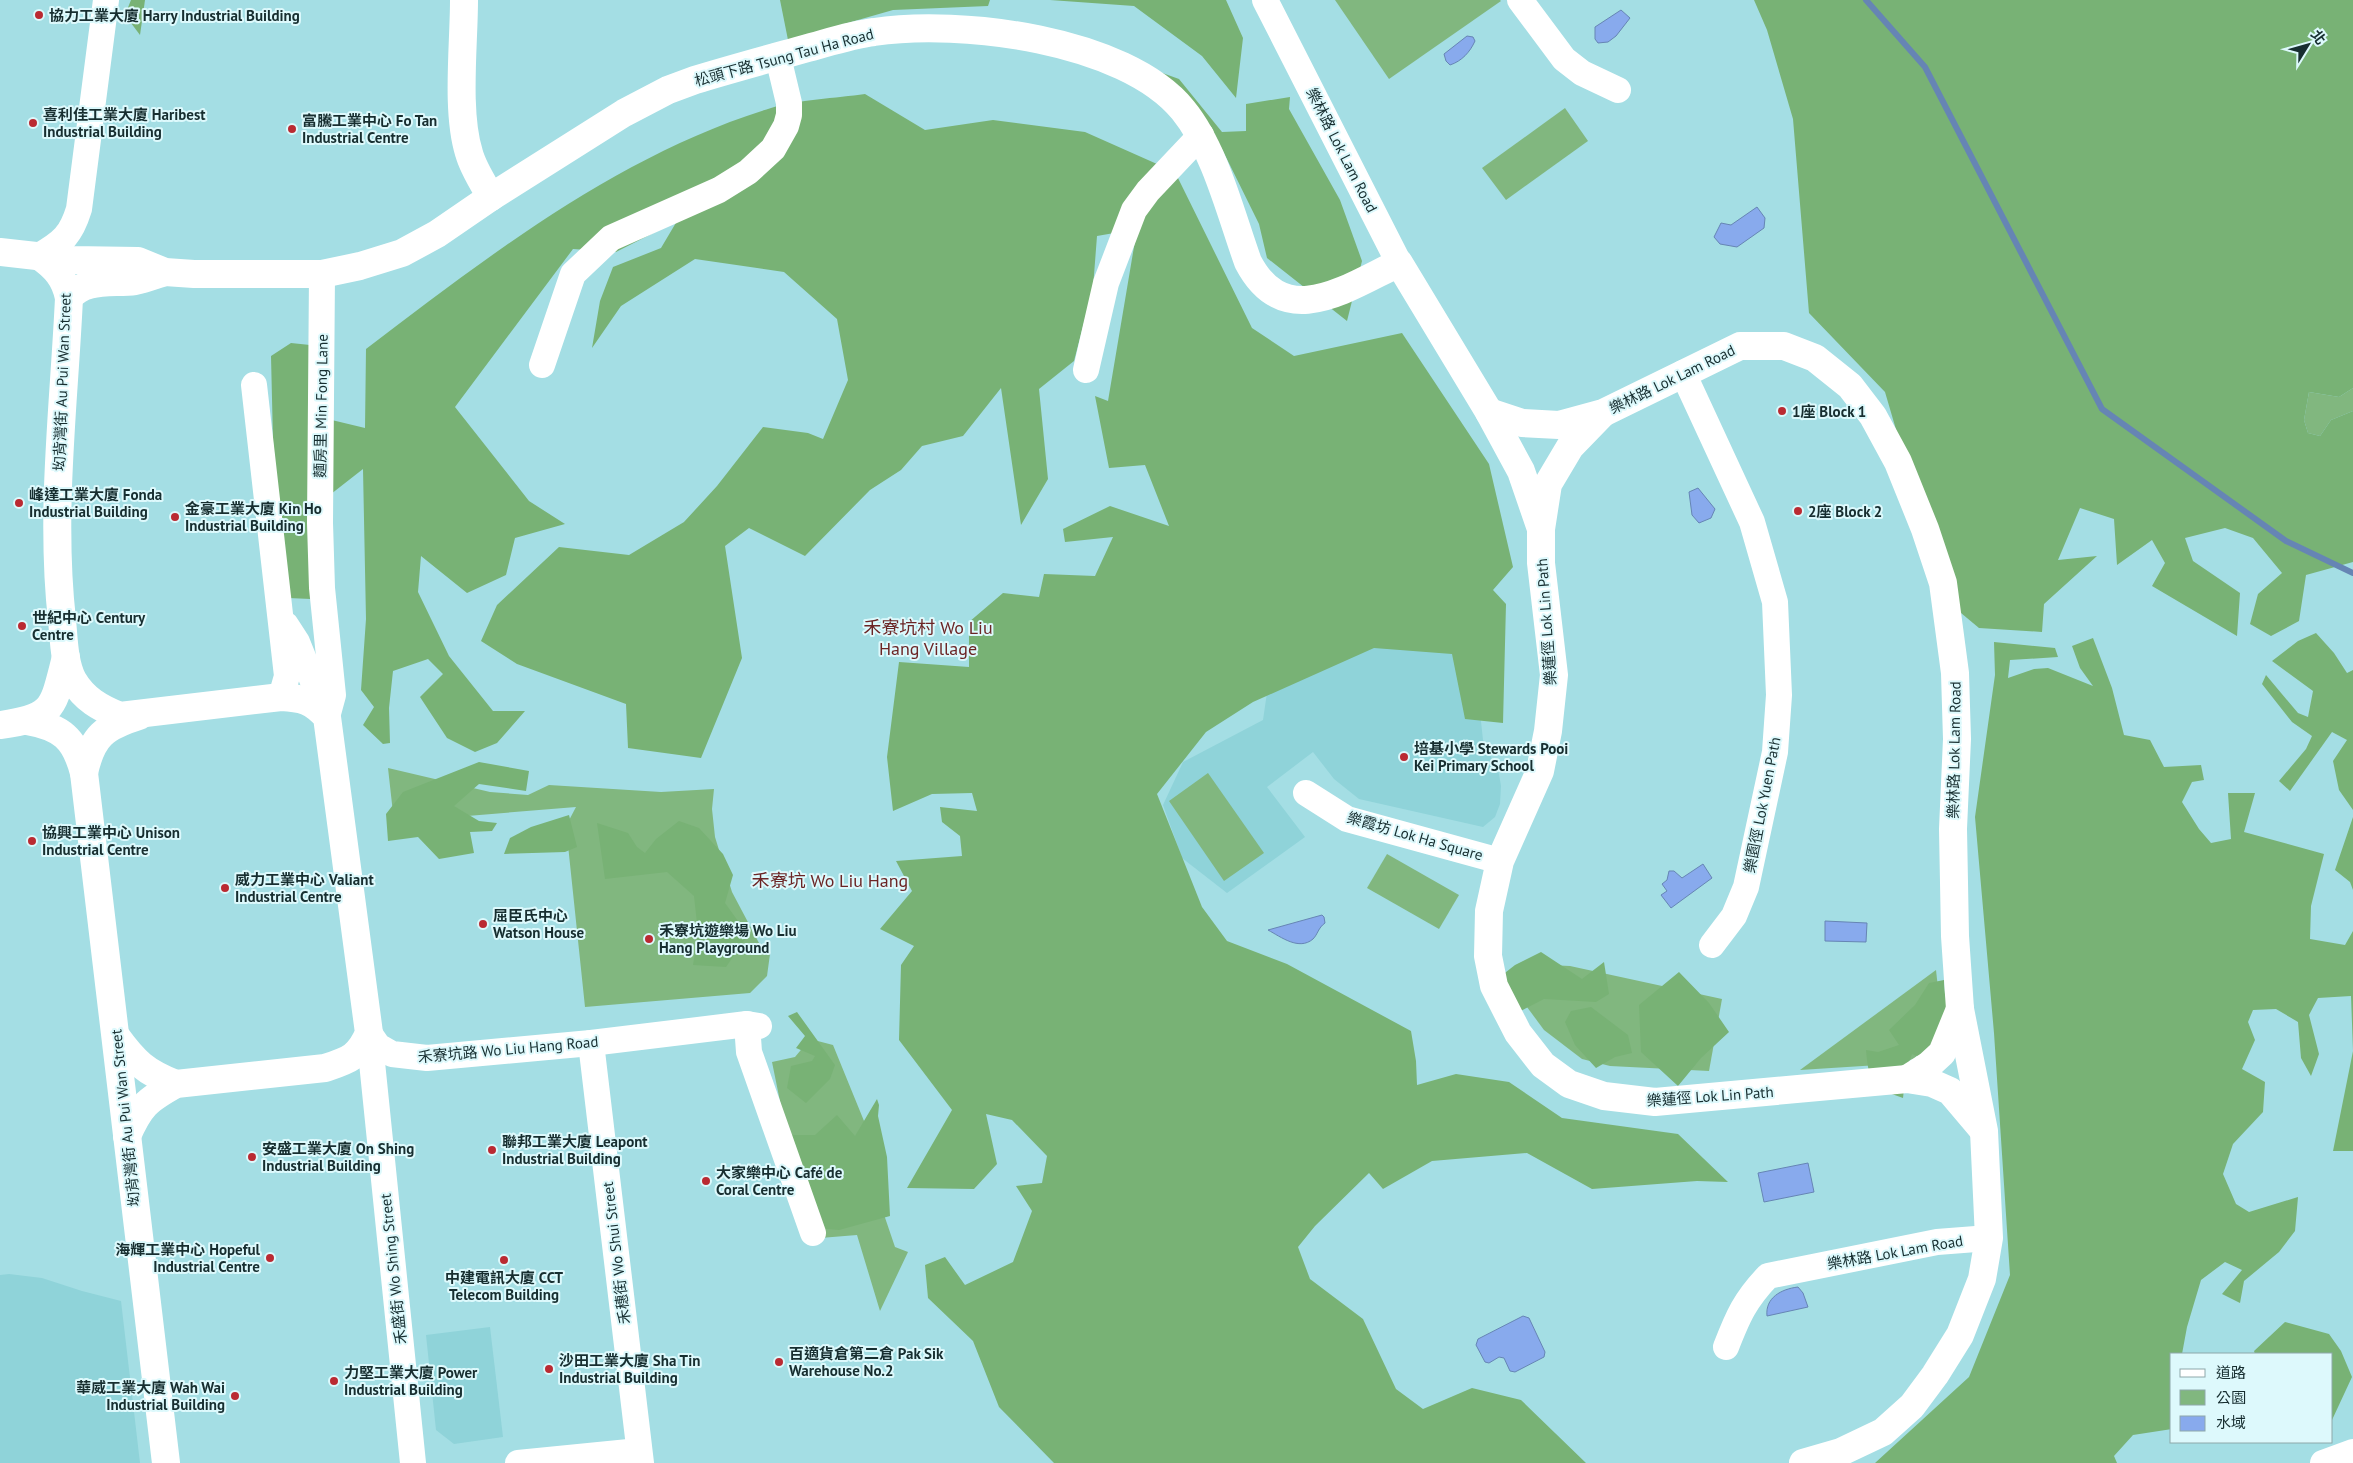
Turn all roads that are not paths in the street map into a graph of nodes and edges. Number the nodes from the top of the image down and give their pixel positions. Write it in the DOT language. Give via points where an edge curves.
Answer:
graph roads {
  1 [pos="106,0"];
  2 [pos="464,0"];
  3 [pos="1265,0"];
  4 [pos="1520,0"];
  5 [pos="778,56"];
  6 [pos="1618,90"];
  7 [pos="1201,135"];
  8 [pos="491,197"];
  9 [pos="0,252"];
  10 [pos="39,256"];
  11 [pos="1399,263"];
  12 [pos="165,272"];
  13 [pos="322,274"];
  14 [pos="69,298"];
  15 [pos="542,365"];
  16 [pos="1086,370"];
  17 [pos="1683,374"];
  18 [pos="254,385"];
  19 [pos="1489,412"];
  20 [pos="1603,413"];
  21 [pos="1541,530"];
  22 [pos="279,615"];
  23 [pos="66,657"];
  24 [pos="281,697"];
  25 [pos="143,715"];
  26 [pos="327,717"];
  27 [pos="26,721"];
  28 [pos="0,725"];
  29 [pos="84,773"];
  30 [pos="1306,793"];
  31 [pos="1500,861"];
  32 [pos="1712,945"];
  33 [pos="1960,1009"];
  34 [pos="369,1033"];
  35 [pos="116,1036"];
  36 [pos="591,1043"];
  37 [pos="1907,1079"];
  38 [pos="176,1084"];
  39 [pos="1984,1131"];
  40 [pos="127,1136"];
  41 [pos="813,1232"];
  42 [pos="1989,1238"];
  43 [pos="1726,1347"];
  44 [pos="2353,1452"];
  45 [pos="640,1457"];
  46 [pos="166,1463"];
  47 [pos="413,1463"];
  48 [pos="518,1463"];
  49 [pos="1803,1463"];
  50 [pos="2323,1463"];
  1 -- 10 [label="street" via="79,209 73,229 60,243"];
  2 -- 8 [label="street" via="463,121 469,153"];
  3 -- 11 [label="street, 樂林路 Lok Lam Road"];
  4 -- 6 [label="street" via="1564,59 1582,73"];
  5 -- 7 [label="street, 松頭下路 Tsung Tau Ha Road" via="896,29 970,30 1035,39 1097,57 1139,75 1174,101"];
  5 -- 8 [label="street, 松頭下路 Tsung Tau Ha Road" via="695,80 644,101"];
  5 -- 15 [label="street" via="789,115 773,149 748,172 719,190 611,238 573,274"];
  7 -- 11 [label="street, 松頭下路 Tsung Tau Ha Road" via="1248,262 1269,290 1288,299 1311,300 1335,293"];
  7 -- 16 [label="street" via="1134,210 1106,283"];
  8 -- 13 [label="street, 松頭下路 Tsung Tau Ha Road" via="437,234 402,253"];
  9 -- 10 [label="street, 松頭下路 Tsung Tau Ha Road"];
  10 -- 12 [label="street, 松頭下路 Tsung Tau Ha Road" via="138,261"];
  10 -- 14 [label="street, 㘭背灣街 Au Pui Wan Street" via="61,276"];
  11 -- 19 [label="street, 樂林路 Lok Lam Road"];
  12 -- 13 [label="street, 松頭下路 Tsung Tau Ha Road"];
  12 -- 14 [label="street, 松頭下路 Tsung Tau Ha Road" via="136,280 84,286 76,289"];
  13 -- 26 [label="street, 麵房里 Min Fong Lane" via="320,523 322,588 333,695"];
  14 -- 23 [label="street, 㘭背灣街 Au Pui Wan Street" via="58,453 58,572"];
  17 -- 20 [label="street, 樂林路 Lok Lam Road"];
  17 -- 32 [label="street, 樂園徑 Lok Yuen Path" via="1752,522 1775,602 1779,695 1775,752 1746,887 1734,916"];
  17 -- 33 [label="street, 樂林路 Lok Lam Road" via="1740,346 1784,346 1815,358 1850,386 1874,416 1898,462 1943,583 1955,673 1957,739 1953,887"];
  18 -- 22 [label="street"];
  19 -- 20 [label="street, 樂林路 Lok Lam Road" via="1522,423 1559,425"];
  19 -- 21 [label="street, 樂蓮徑 Lok Lin Path" via="1521,471"];
  20 -- 21 [label="street, 樂蓮徑 Lok Lin Path" via="1570,447 1548,484"];
  21 -- 31 [label="street, 樂蓮徑 Lok Lin Path" via="1541,563 1554,675 1548,731 1540,771"];
  22 -- 24 [label="street" via="286,676"];
  22 -- 26 [label="street" via="297,642"];
  23 -- 25 [label="street, 㘭背灣街 Au Pui Wan Street" via="76,684 84,696 100,709 120,716"];
  23 -- 27 [label="street" via="50,706 43,714"];
  24 -- 25 [label="street"];
  24 -- 26 [label="street" via="315,704"];
  25 -- 29 [label="street" via="98,737 89,751"];
  26 -- 34 [label="street"];
  27 -- 28 [label="street"];
  27 -- 29 [label="street" via="48,725 61,732 80,756"];
  29 -- 35 [label="street, 㘭背灣街 Au Pui Wan Street"];
  30 -- 31 [label="street, 樂霞坊 Lok Ha Square" via="1347,819"];
  31 -- 37 [label="street, 樂蓮徑 Lok Lin Path" via="1489,910 1488,956 1494,986 1518,1033 1543,1065 1569,1084 1604,1096 1655,1102"];
  33 -- 37 [label="street, 樂蓮徑 Lok Lin Path" via="1942,1053 1929,1066"];
  33 -- 39 [label="street, 樂林路 Lok Lam Road"];
  34 -- 36 [label="street, 禾寮坑路 Wo Liu Hang Road" via="378,1046 392,1054 412,1058"];
  34 -- 38 [label="street" via="356,1055 325,1068"];
  34 -- 47 [label="street, 禾盛街 Wo Shing Street"];
  35 -- 38 [label="street" via="143,1068"];
  35 -- 40 [label="street, 㘭背灣街 Au Pui Wan Street"];
  36 -- 41 [label="street, 禾寮坑路 Wo Liu Hang Road" via="753,1025 749,1052"];
  36 -- 45 [label="street, 禾穗街 Wo Shui Street"];
  37 -- 39 [label="street, 樂蓮徑 Lok Lin Path" via="1932,1083 1950,1091"];
  38 -- 40 [label="street" via="155,1095 138,1112"];
  39 -- 42 [label="street, 樂林路 Lok Lam Road"];
  40 -- 46 [label="street, 㘭背灣街 Au Pui Wan Street"];
  42 -- 43 [label="street, 樂林路 Lok Lam Road" via="1936,1242 1768,1276 1740,1310"];
  42 -- 49 [label="street" via="1982,1279 1960,1335 1912,1406 1883,1432 1841,1452"];
  44 -- 50 [label="street"];
  45 -- 48 [label="street"];
}
